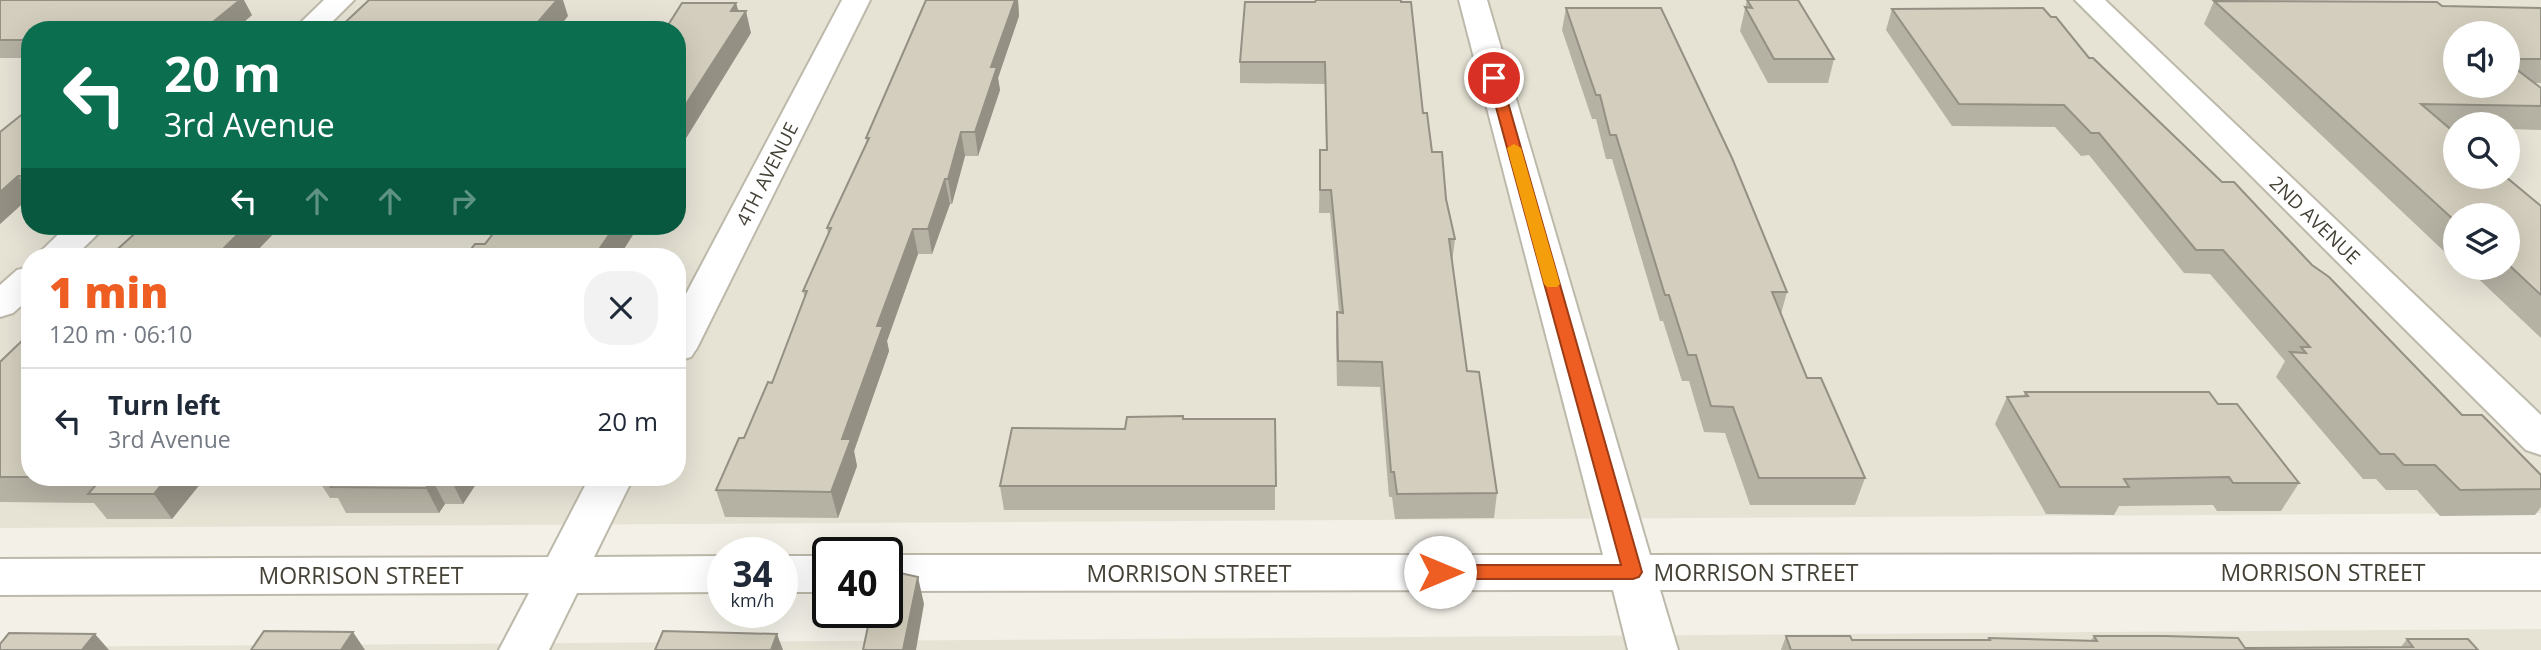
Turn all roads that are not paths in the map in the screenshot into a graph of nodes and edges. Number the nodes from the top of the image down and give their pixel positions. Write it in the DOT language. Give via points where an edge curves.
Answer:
graph roads {
  1 [pos="340,0"];
  2 [pos="856,0"];
  3 [pos="1472,0"];
  4 [pos="2089,0"];
  5 [pos="317,21"];
  6 [pos="78,235"];
  7 [pos="63,248"];
  8 [pos="21,286"];
  9 [pos="0,305"];
  10 [pos="686,331"];
  11 [pos="2541,440"];
  12 [pos="607,486"];
  13 [pos="1633,572"];
  14 [pos="2541,572"];
  15 [pos="903,573"];
  16 [pos="561,574"];
  17 [pos="707,574"];
  18 [pos="0,577"];
  19 [pos="524,650"];
  20 [pos="1653,650"];
  1 -- 5 [label="street"];
  2 -- 10 [label="street, 4TH AVENUE"];
  3 -- 13 [label="street"];
  4 -- 11 [label="street, 2ND AVENUE"];
  6 -- 7 [label="street"];
  8 -- 9 [label="street"];
  12 -- 16 [label="street"];
  13 -- 14 [label="street, MORRISON STREET"];
  13 -- 15 [label="street, MORRISON STREET"];
  13 -- 20 [label="street"];
  16 -- 17 [label="street, MORRISON STREET"];
  16 -- 18 [label="street, MORRISON STREET"];
  16 -- 19 [label="street"];
}
